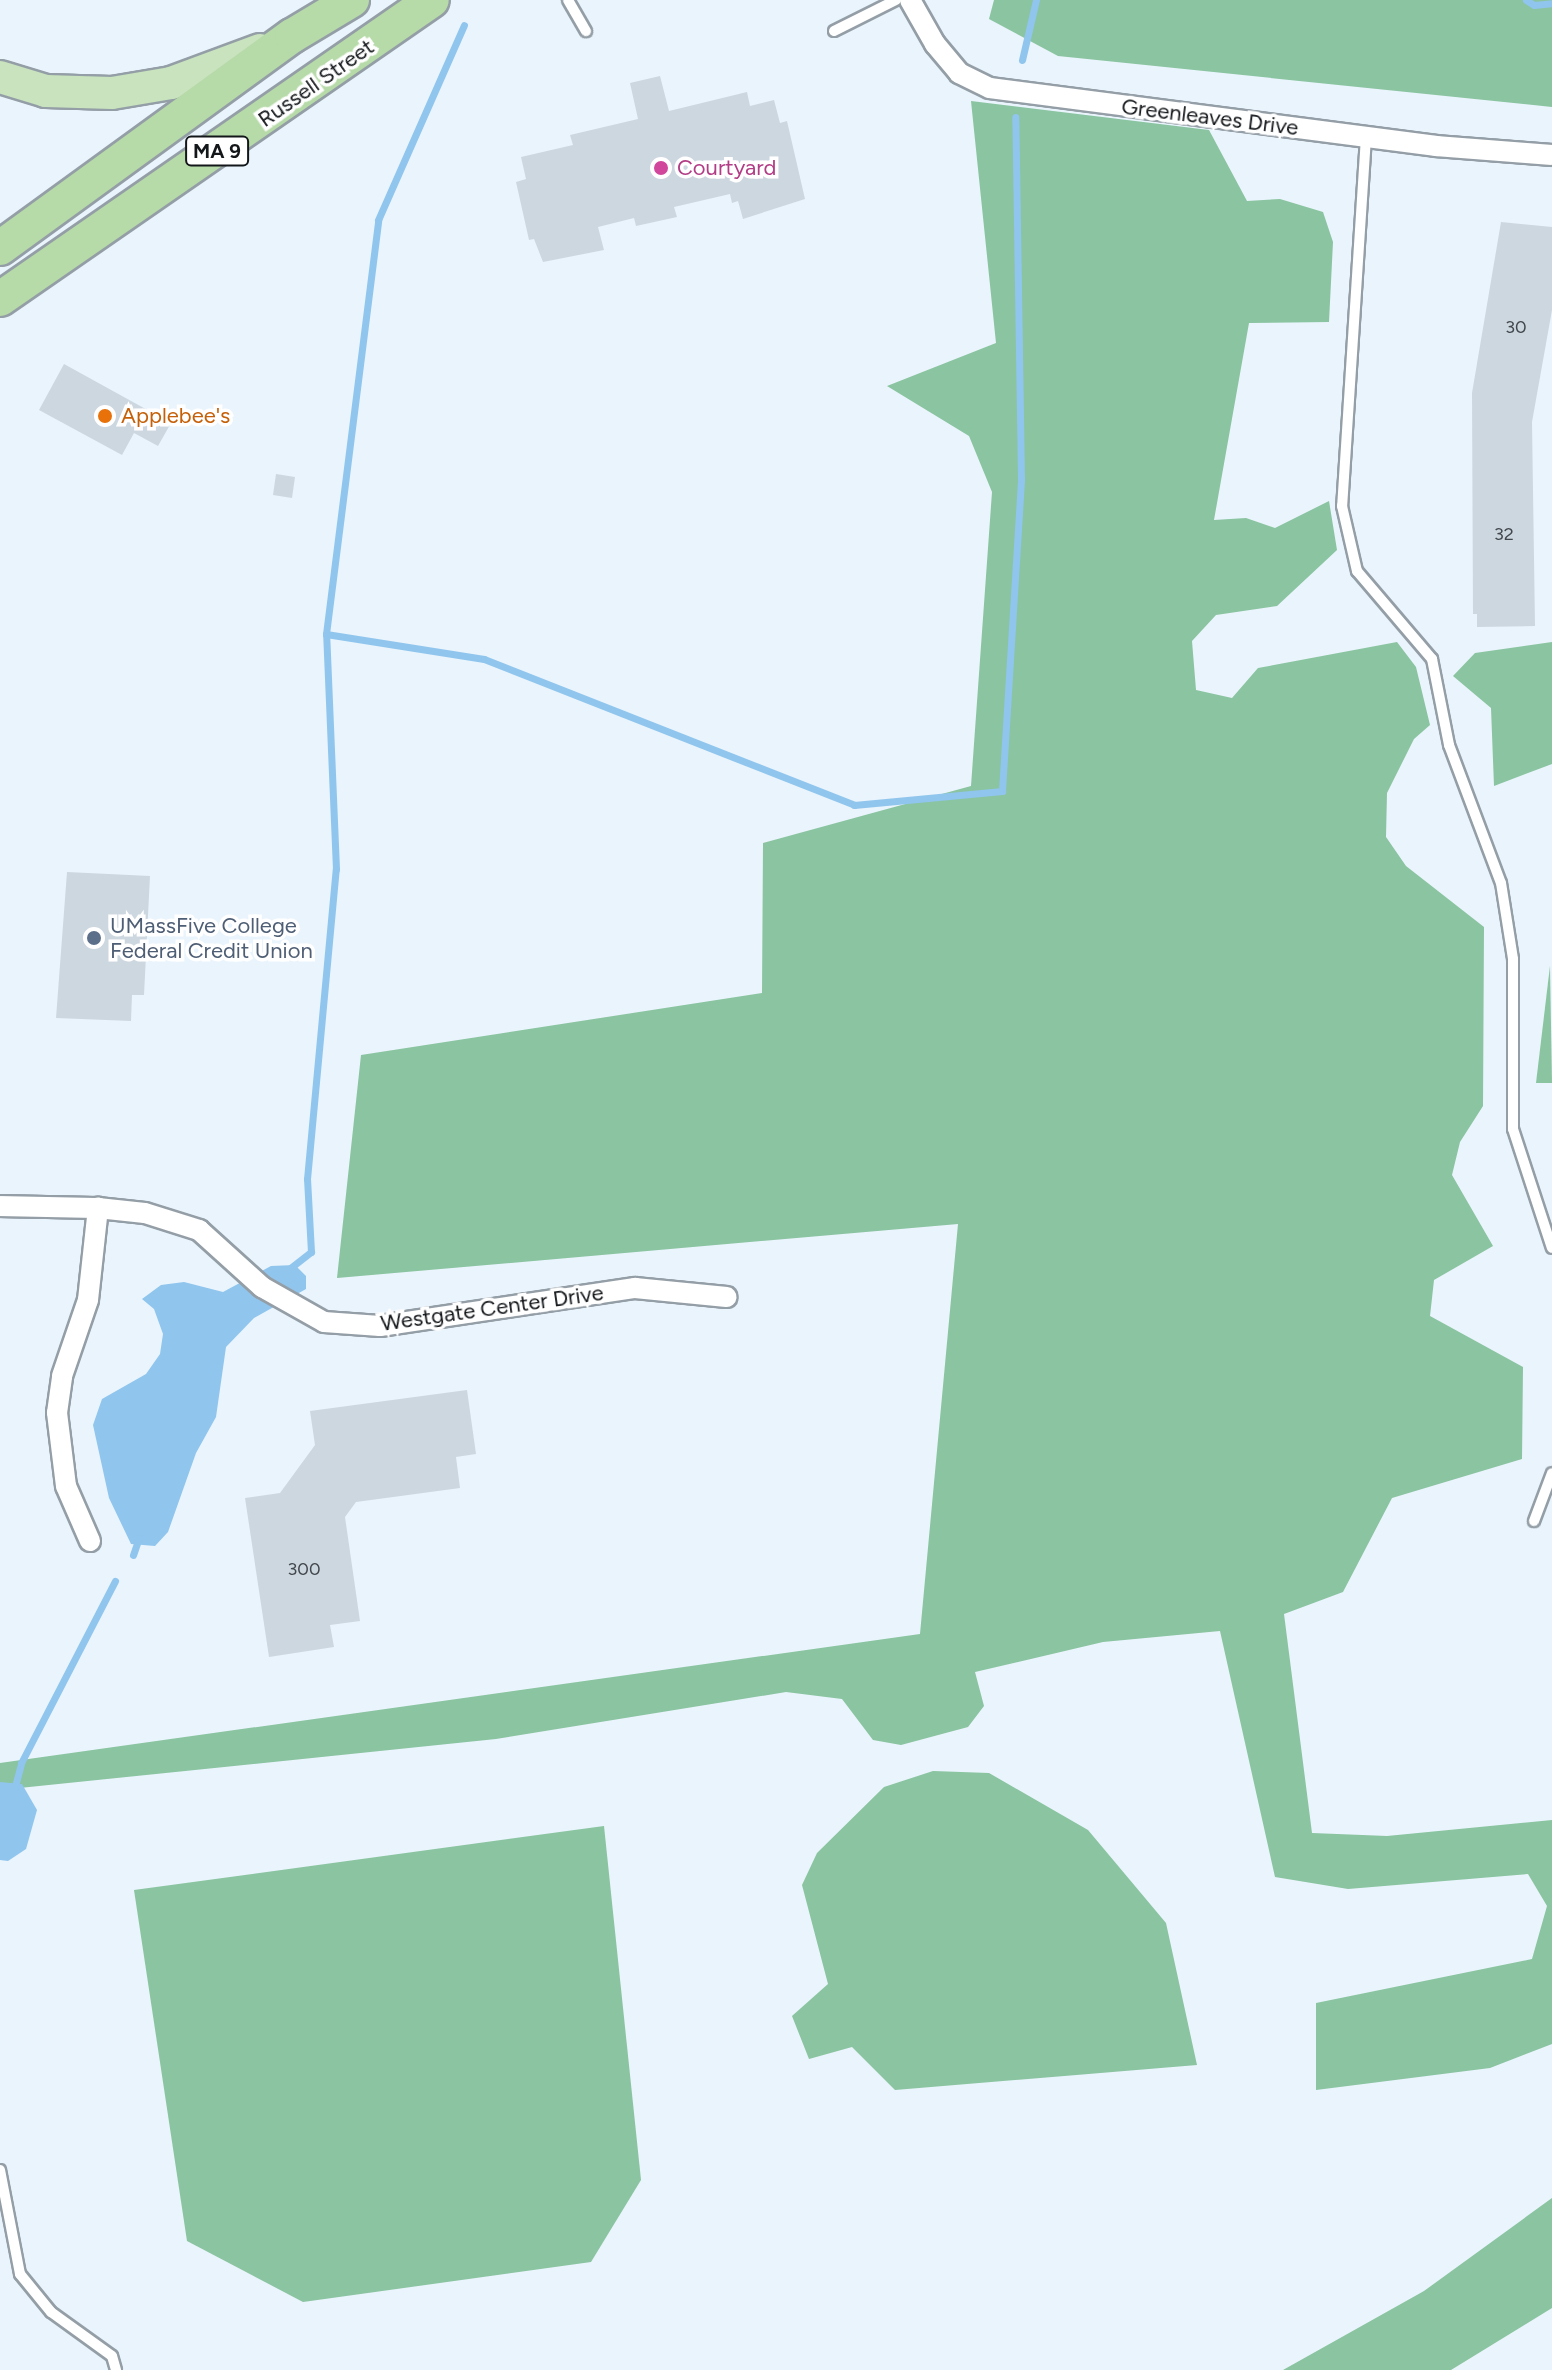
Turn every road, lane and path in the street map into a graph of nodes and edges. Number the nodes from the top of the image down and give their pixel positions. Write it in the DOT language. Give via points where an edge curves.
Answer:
graph roads {
  1 [pos="352,0"];
  2 [pos="432,0"];
  3 [pos="568,0"];
  4 [pos="896,0"];
  5 [pos="910,0"];
  6 [pos="586,31"];
  7 [pos="834,31"];
  8 [pos="292,36"];
  9 [pos="0,77"];
  10 [pos="1366,137"];
  11 [pos="1552,155"];
  12 [pos="0,248"];
  13 [pos="0,299"];
  14 [pos="0,1206"];
  15 [pos="98,1208"];
  16 [pos="1552,1248"];
  17 [pos="727,1297"];
  18 [pos="1552,1473"];
  19 [pos="1534,1521"];
  20 [pos="90,1541"];
  21 [pos="0,2170"];
  22 [pos="116,2370"];
  1 -- 8 [label="highway, MA 9"];
  2 -- 13 [label="highway, Russell Street / MA 9"];
  3 -- 6 [label="lane"];
  4 -- 7 [label="lane"];
  5 -- 10 [label="street, Greenleaves Drive" via="959,73 990,88"];
  8 -- 9 [label="main road" via="205,72 127,91 81,95"];
  8 -- 12 [label="highway, MA 9"];
  10 -- 11 [label="street, Greenleaves Drive"];
  10 -- 16 [label="lane" via="1342,506 1357,571 1432,659 1449,745 1501,883 1513,959 1513,1129"];
  14 -- 15 [label="street, Westgate Center Drive"];
  15 -- 17 [label="street, Westgate Center Drive" via="177,1221 296,1309 324,1322 380,1326 635,1288"];
  15 -- 20 [label="street" via="88,1300 62,1376 57,1413 66,1486"];
  18 -- 19 [label="lane"];
  21 -- 22 [label="lane" via="20,2274 51,2312 112,2356"];
}
